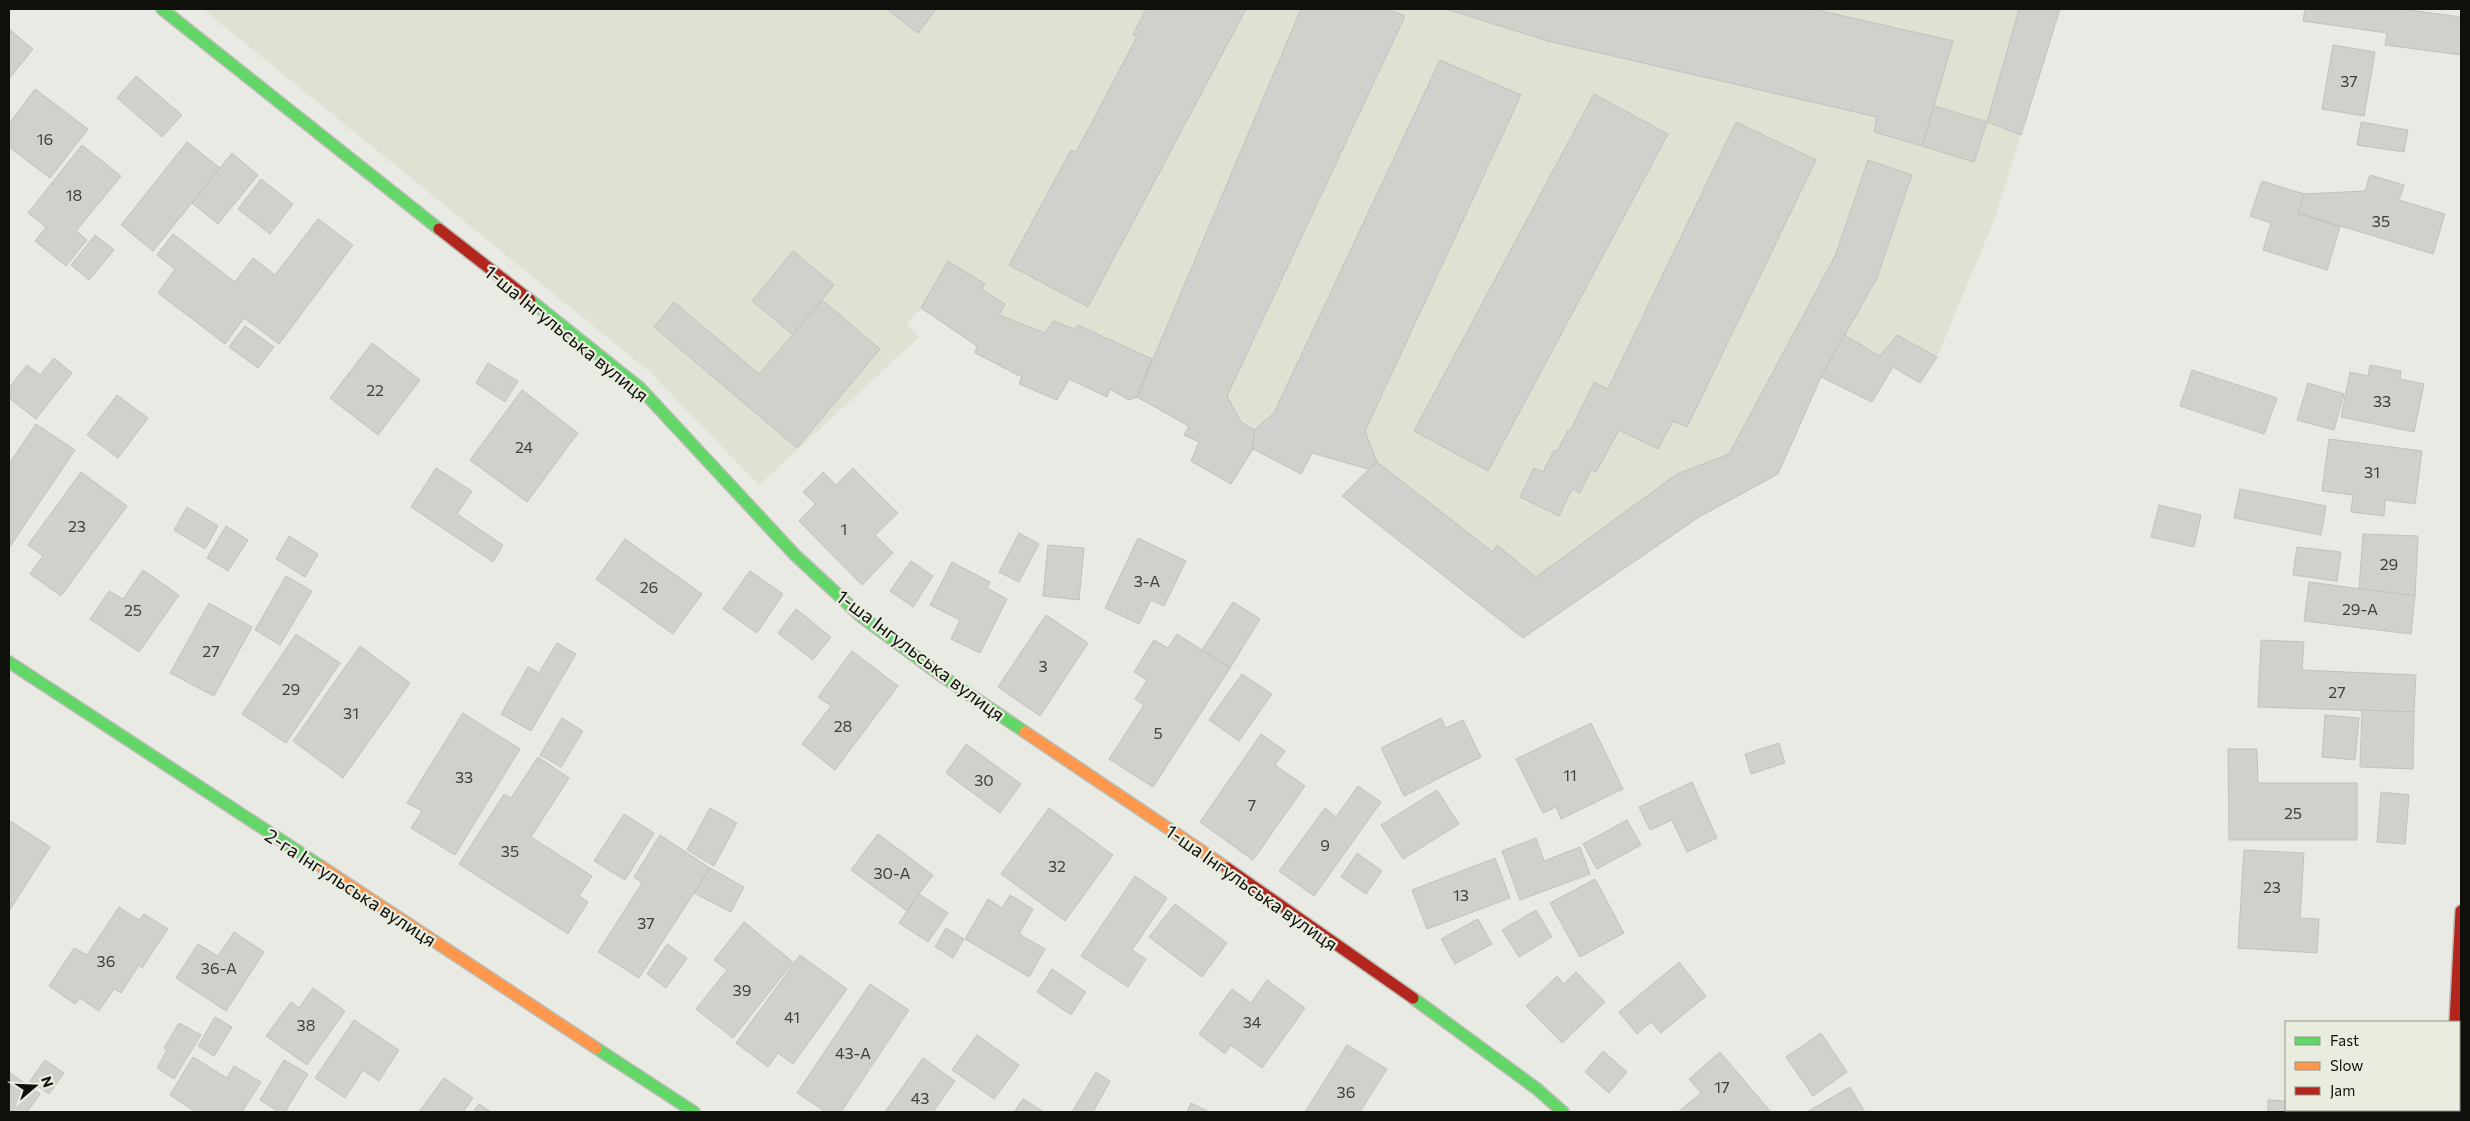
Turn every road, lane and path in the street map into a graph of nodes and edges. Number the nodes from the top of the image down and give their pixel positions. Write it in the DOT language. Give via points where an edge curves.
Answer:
graph roads {
  1 [pos="162,9"];
  2 [pos="9,662"];
  3 [pos="2461,911"];
  4 [pos="2455,1021"];
  5 [pos="694,1112"];
  6 [pos="1563,1112"];
  1 -- 6 [label="street, 1-ша Інгульська вулиця" via="640,388 795,555 862,617 942,676 1431,1011"];
  2 -- 5 [label="street, 2-га Інгульська вулиця"];
  3 -- 4 [label="street"];
}
